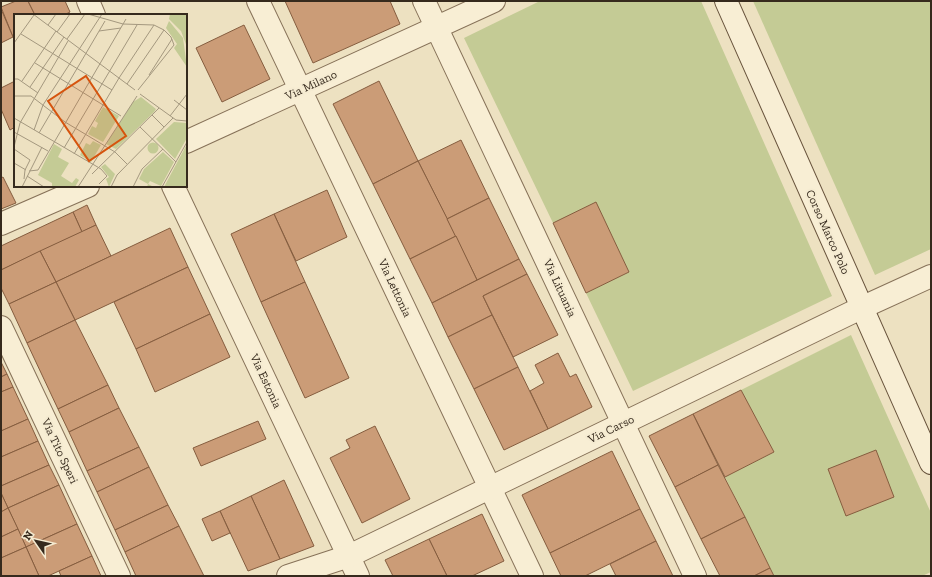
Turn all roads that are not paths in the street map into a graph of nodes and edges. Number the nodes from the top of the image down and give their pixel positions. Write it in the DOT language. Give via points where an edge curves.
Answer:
graph roads {
  1 [pos="88,1"];
  2 [pos="258,1"];
  3 [pos="424,1"];
  4 [pos="494,1"];
  5 [pos="726,1"];
  6 [pos="94,14"];
  7 [pos="436,28"];
  8 [pos="300,90"];
  9 [pos="187,142"];
  10 [pos="86,187"];
  11 [pos="173,187"];
  12 [pos="1,224"];
  13 [pos="931,276"];
  14 [pos="861,308"];
  15 [pos="1,326"];
  16 [pos="623,423"];
  17 [pos="931,463"];
  18 [pos="490,488"];
  19 [pos="349,556"];
  20 [pos="119,576"];
  21 [pos="288,576"];
  22 [pos="358,576"];
  23 [pos="532,576"];
  24 [pos="695,576"];
  1 -- 6 [label="street"];
  2 -- 8 [label="street, Via Lettonia"];
  3 -- 7 [label="street, Via Lituania"];
  4 -- 7 [label="street, Via Milano"];
  5 -- 14 [label="street, Corso Marco Polo"];
  7 -- 8 [label="street, Via Milano"];
  7 -- 16 [label="street, Via Lituania"];
  8 -- 9 [label="street, Via Milano"];
  8 -- 18 [label="street, Via Lettonia"];
  10 -- 12 [label="street"];
  11 -- 19 [label="street, Via Estonia"];
  13 -- 14 [label="street, Via Carso"];
  14 -- 16 [label="street, Via Carso"];
  14 -- 17 [label="street, Corso Marco Polo"];
  15 -- 20 [label="street, Via Tito Speri"];
  16 -- 18 [label="street, Via Carso"];
  16 -- 24 [label="street, Via Lituania"];
  18 -- 19 [label="street, Via Carso"];
  18 -- 23 [label="street, Via Lettonia"];
  19 -- 21 [label="street, Via Carso"];
  19 -- 22 [label="street, Via Estonia"];
}
